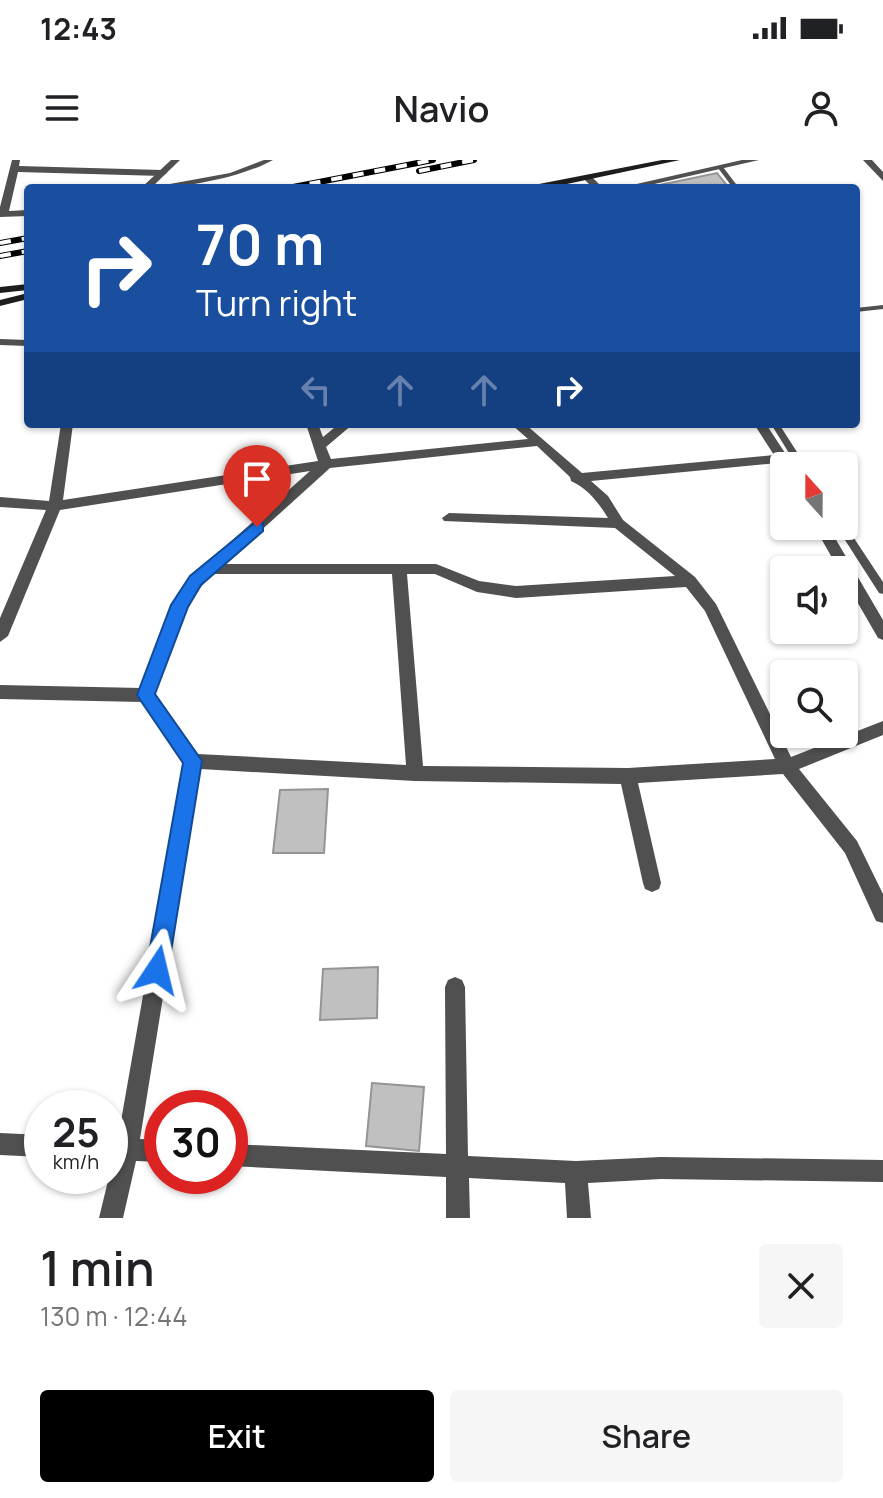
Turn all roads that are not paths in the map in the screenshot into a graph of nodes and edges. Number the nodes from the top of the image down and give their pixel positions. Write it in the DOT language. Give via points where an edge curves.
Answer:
graph roads {
  1 [pos="176,160"];
  2 [pos="270,160"];
  3 [pos="676,160"];
  4 [pos="755,160"];
  5 [pos="867,160"];
  6 [pos="15,165"];
  7 [pos="721,168"];
  8 [pos="162,173"];
  9 [pos="588,178"];
  10 [pos="883,178"];
  11 [pos="152,184"];
  12 [pos="174,184"];
  13 [pos="555,184"];
  14 [pos="594,184"];
  15 [pos="643,184"];
  16 [pos="733,184"];
  17 [pos="24,213"];
  18 [pos="2,214"];
  19 [pos="24,287"];
  20 [pos="0,290"];
  21 [pos="24,297"];
  22 [pos="0,303"];
  23 [pos="883,307"];
  24 [pos="860,310"];
  25 [pos="0,342"];
  26 [pos="24,343"];
  27 [pos="66,428"];
  28 [pos="314,428"];
  29 [pos="342,428"];
  30 [pos="522,428"];
  31 [pos="763,428"];
  32 [pos="778,428"];
  33 [pos="540,442"];
  34 [pos="321,445"];
  35 [pos="778,452"];
  36 [pos="793,452"];
  37 [pos="770,463"];
  38 [pos="326,464"];
  39 [pos="576,478"];
  40 [pos="0,502"];
  41 [pos="55,506"];
  42 [pos="449,518"];
  43 [pos="618,523"];
  44 [pos="829,540"];
  45 [pos="850,540"];
  46 [pos="399,568"];
  47 [pos="211,569"];
  48 [pos="690,581"];
  49 [pos="883,590"];
  50 [pos="883,634"];
  51 [pos="0,636"];
  52 [pos="0,692"];
  53 [pos="146,695"];
  54 [pos="883,728"];
  55 [pos="193,761"];
  56 [pos="787,766"];
  57 [pos="415,773"];
  58 [pos="628,776"];
  59 [pos="652,883"];
  60 [pos="883,914"];
  61 [pos="455,987"];
  62 [pos="128,1097"];
  63 [pos="0,1144"];
  64 [pos="24,1145"];
  65 [pos="248,1156"];
  66 [pos="458,1166"];
  67 [pos="883,1171"];
  68 [pos="576,1172"];
  69 [pos="113,1194"];
  70 [pos="111,1218"];
  71 [pos="458,1218"];
  72 [pos="579,1218"];
  1 -- 8 [label="street"];
  2 -- 12 [label="lane" via="231,175"];
  3 -- 9 [label="main road"];
  4 -- 7 [label="street"];
  5 -- 10 [label="street"];
  6 -- 8 [label="street"];
  6 -- 18 [label="street"];
  7 -- 15 [label="street"];
  7 -- 16 [label="lane"];
  8 -- 11 [label="street"];
  9 -- 13 [label="main road"];
  9 -- 14 [label="street"];
  17 -- 18 [label="street"];
  19 -- 20 [label="main road"];
  21 -- 22 [label="main road"];
  23 -- 24 [label="lane"];
  25 -- 26 [label="street"];
  27 -- 41 [label="street"];
  28 -- 34 [label="street"];
  29 -- 34 [label="street"];
  30 -- 33 [label="street"];
  31 -- 35 [label="street"];
  32 -- 36 [label="lane"];
  33 -- 38 [label="street"];
  33 -- 39 [label="street"];
  34 -- 38 [label="street"];
  37 -- 39 [label="street"];
  38 -- 41 [label="street"];
  38 -- 47 [label="street"];
  39 -- 43 [label="street" via="603,499"];
  40 -- 41 [label="street"];
  41 -- 51 [label="street"];
  42 -- 43 [label="street"];
  43 -- 48 [label="street"];
  44 -- 50 [label="street"];
  45 -- 49 [label="lane"];
  46 -- 47 [label="street"];
  46 -- 48 [label="street" via="436,569 477,586 516,592"];
  46 -- 57 [label="street"];
  47 -- 53 [label="street" via="180,605"];
  48 -- 56 [label="street" via="711,608"];
  52 -- 53 [label="street"];
  53 -- 55 [label="street"];
  54 -- 56 [label="street"];
  55 -- 57 [label="street"];
  55 -- 62 [label="street"];
  56 -- 58 [label="street"];
  56 -- 60 [label="street" via="851,847"];
  57 -- 58 [label="street"];
  58 -- 59 [label="street"];
  61 -- 66 [label="street"];
  63 -- 64 [label="street"];
  65 -- 66 [label="street"];
  66 -- 68 [label="street"];
  66 -- 71 [label="street"];
  67 -- 68 [label="street"];
  68 -- 72 [label="street"];
  69 -- 70 [label="street"];
}
